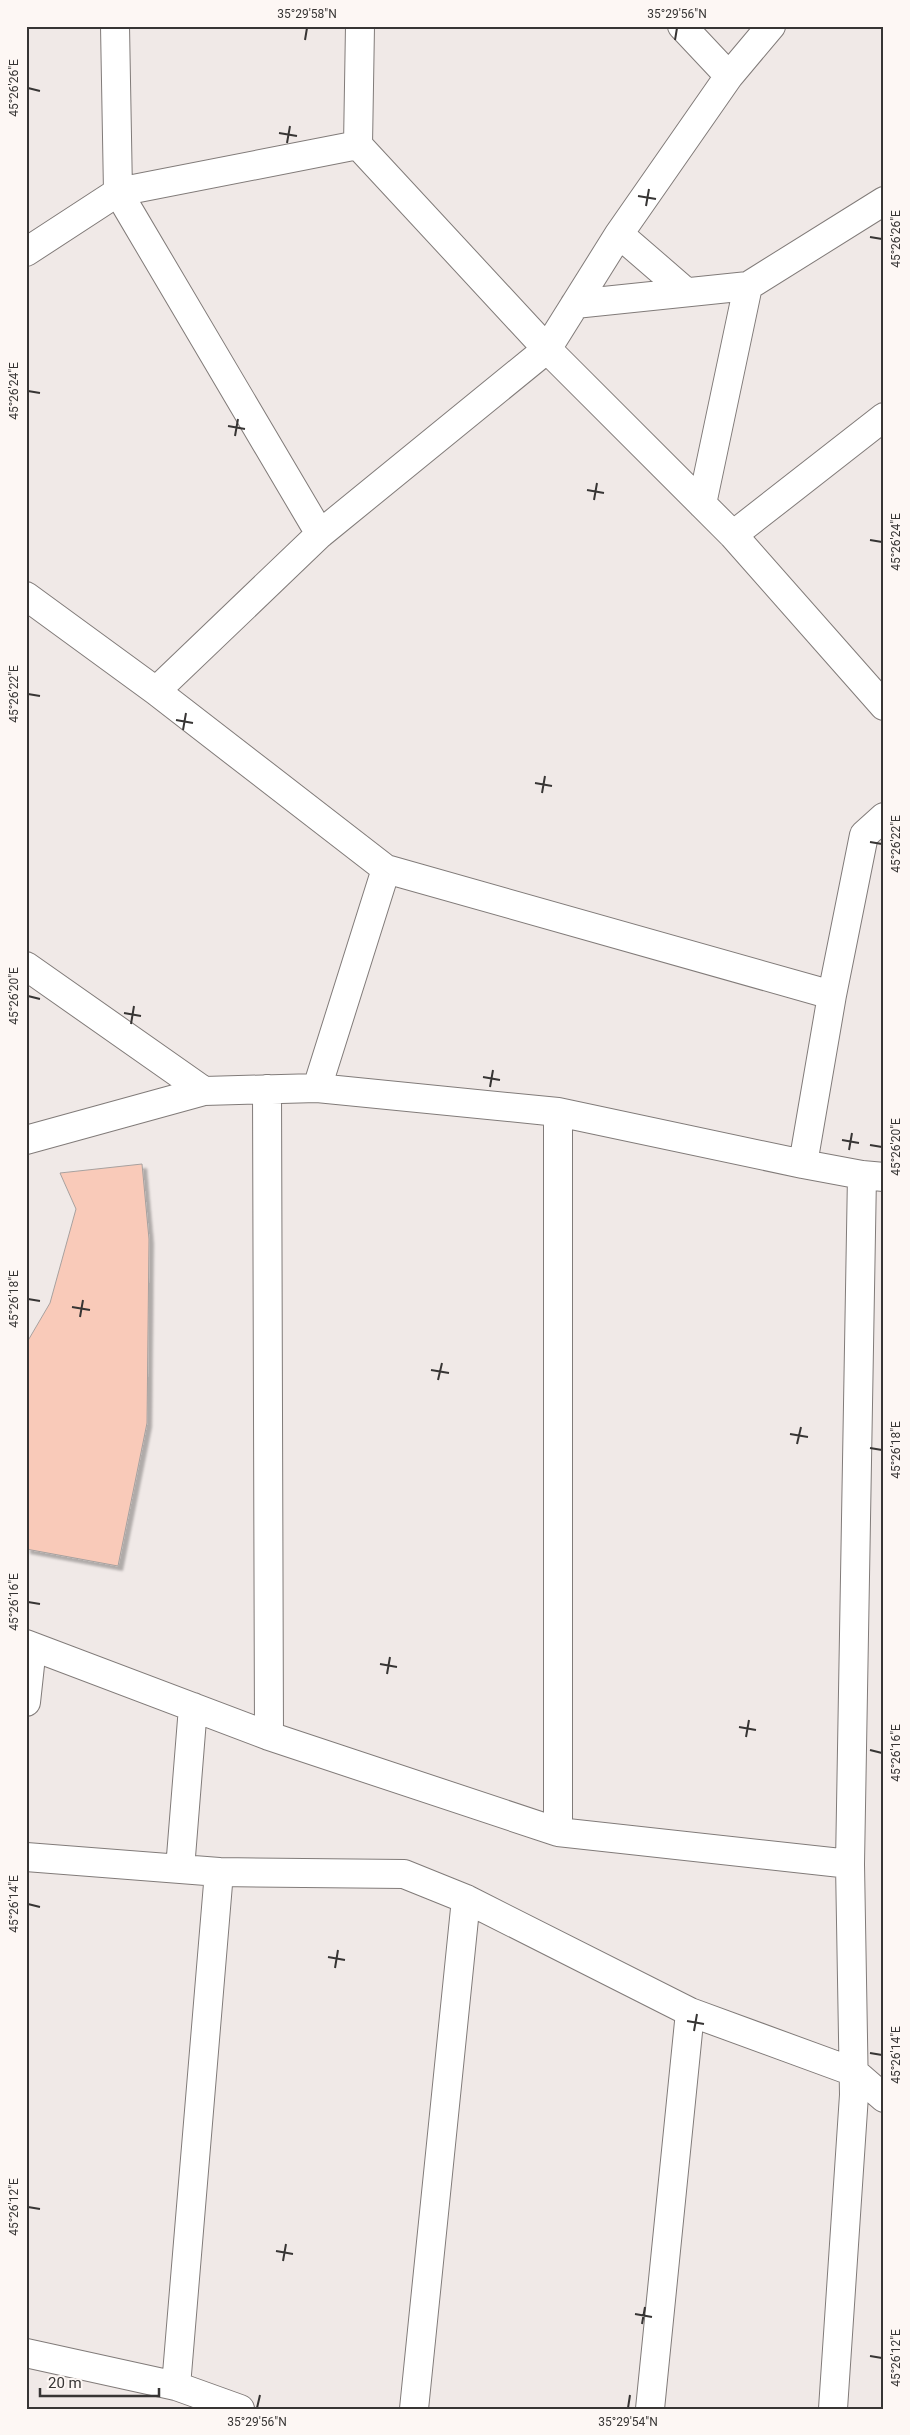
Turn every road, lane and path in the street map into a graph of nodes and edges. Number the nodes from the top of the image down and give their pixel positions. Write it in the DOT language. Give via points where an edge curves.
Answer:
graph roads {
  1 [pos="115,26"];
  2 [pos="360,26"];
  3 [pos="682,26"];
  4 [pos="771,26"];
  5 [pos="729,76"];
  6 [pos="358,145"];
  7 [pos="118,192"];
  8 [pos="884,201"];
  9 [pos="619,234"];
  10 [pos="26,252"];
  11 [pos="748,286"];
  12 [pos="686,292"];
  13 [pos="575,304"];
  14 [pos="547,349"];
  15 [pos="884,417"];
  16 [pos="702,504"];
  17 [pos="320,534"];
  18 [pos="733,535"];
  19 [pos="26,596"];
  20 [pos="156,691"];
  21 [pos="884,706"];
  22 [pos="884,817"];
  23 [pos="386,869"];
  24 [pos="26,966"];
  25 [pos="832,995"];
  26 [pos="318,1088"];
  27 [pos="267,1089"];
  28 [pos="204,1091"];
  29 [pos="558,1112"];
  30 [pos="26,1140"];
  31 [pos="803,1164"];
  32 [pos="873,1176"];
  33 [pos="29,1646"];
  34 [pos="26,1702"];
  35 [pos="193,1707"];
  36 [pos="269,1736"];
  37 [pos="558,1832"];
  38 [pos="26,1857"];
  39 [pos="850,1864"];
  40 [pos="180,1869"];
  41 [pos="219,1872"];
  42 [pos="466,1899"];
  43 [pos="690,2012"];
  44 [pos="854,2084"];
  45 [pos="884,2099"];
  46 [pos="26,2353"];
  47 [pos="176,2386"];
  48 [pos="240,2409"];
  49 [pos="414,2409"];
  50 [pos="650,2409"];
  51 [pos="833,2409"];
  1 -- 7 [label="street"];
  2 -- 6 [label="street"];
  3 -- 5 [label="street"];
  4 -- 5 [label="street"];
  5 -- 9 [label="street"];
  6 -- 7 [label="street"];
  6 -- 14 [label="street"];
  7 -- 10 [label="street"];
  7 -- 17 [label="street"];
  8 -- 11 [label="street"];
  9 -- 12 [label="street"];
  9 -- 13 [label="street"];
  11 -- 12 [label="street"];
  11 -- 16 [label="street"];
  12 -- 13 [label="street"];
  13 -- 14 [label="street"];
  14 -- 16 [label="street"];
  14 -- 17 [label="street"];
  15 -- 18 [label="street"];
  16 -- 18 [label="street"];
  17 -- 20 [label="street"];
  18 -- 21 [label="street"];
  19 -- 20 [label="street"];
  20 -- 23 [label="street"];
  22 -- 25 [label="street" via="864,835"];
  23 -- 25 [label="street"];
  23 -- 26 [label="street"];
  24 -- 28 [label="street"];
  25 -- 31 [label="street"];
  26 -- 27 [label="street"];
  26 -- 29 [label="street"];
  27 -- 28 [label="street"];
  27 -- 36 [label="street"];
  28 -- 30 [label="street"];
  29 -- 31 [label="street"];
  29 -- 37 [label="street"];
  31 -- 32 [label="street"];
  32 -- 39 [label="street"];
  33 -- 34 [label="street"];
  33 -- 35 [label="street"];
  35 -- 36 [label="street"];
  35 -- 40 [label="street"];
  36 -- 37 [label="street"];
  37 -- 39 [label="street"];
  38 -- 40 [label="street"];
  39 -- 44 [label="street"];
  40 -- 41 [label="street"];
  41 -- 42 [label="street" via="404,1874"];
  41 -- 47 [label="street"];
  42 -- 43 [label="street"];
  42 -- 49 [label="street"];
  43 -- 44 [label="street" via="819,2059"];
  43 -- 50 [label="street"];
  44 -- 45 [label="street"];
  44 -- 51 [label="street"];
  46 -- 47 [label="street"];
  47 -- 48 [label="street"];
}
